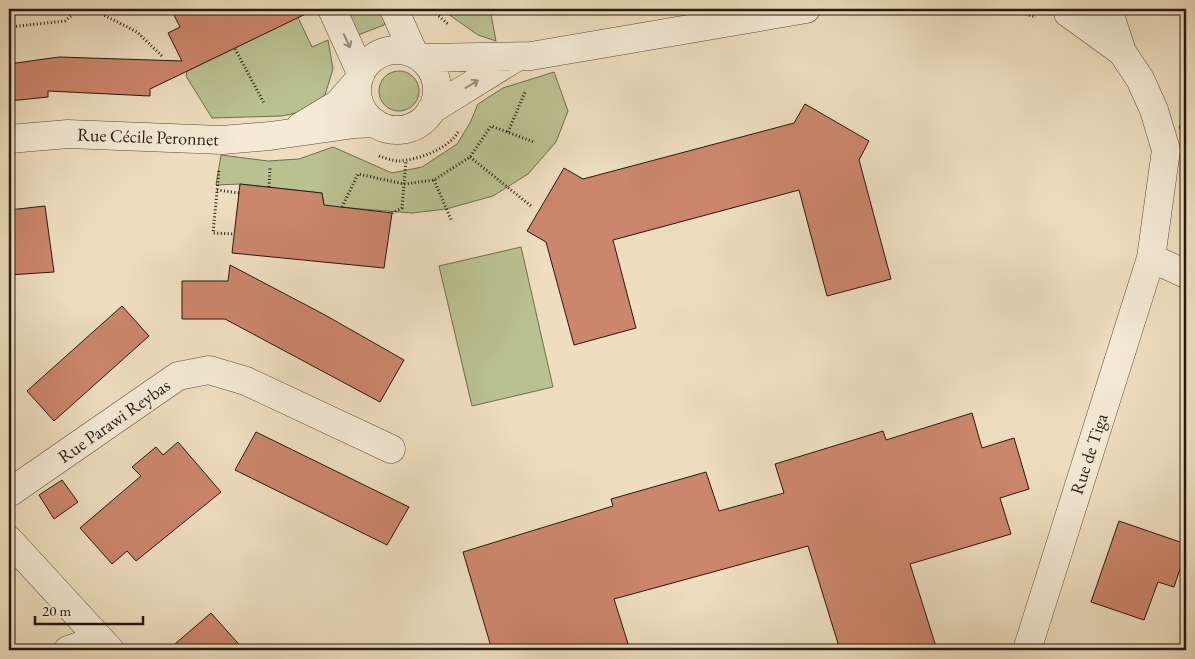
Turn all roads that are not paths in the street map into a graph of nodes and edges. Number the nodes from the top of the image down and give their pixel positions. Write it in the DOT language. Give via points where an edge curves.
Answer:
graph roads {
  1 [pos="332,9"];
  2 [pos="394,9"];
  3 [pos="806,9"];
  4 [pos="1108,9"];
  5 [pos="1066,12"];
  6 [pos="1122,52"];
  7 [pos="418,56"];
  8 [pos="516,58"];
  9 [pos="359,78"];
  10 [pos="431,110"];
  11 [pos="375,123"];
  12 [pos="288,134"];
  13 [pos="9,140"];
  14 [pos="1151,258"];
  15 [pos="1186,274"];
  16 [pos="391,449"];
  17 [pos="9,493"];
  18 [pos="9,540"];
  19 [pos="105,645"];
  20 [pos="68,650"];
  21 [pos="1027,650"];
  1 -- 9 [label="street, one-way"];
  2 -- 7 [label="street"];
  3 -- 8 [label="street"];
  4 -- 6 [label="street"];
  5 -- 6 [label="street"];
  6 -- 14 [label="street, Rue de Tiga" via="1140,78 1166,150"];
  7 -- 8 [label="street"];
  7 -- 9 [label="street" via="390,50 368,62"];
  7 -- 10 [label="street" via="435,77 438,88"];
  10 -- 8 [label="street, one-way"];
  9 -- 11 [label="street" via="360,106"];
  9 -- 12 [label="street, Rue Cécile Peronnet" via="338,104"];
  10 -- 11 [label="street" via="416,125 406,129 384,128"];
  11 -- 12 [label="street, Rue Cécile Peronnet"];
  12 -- 13 [label="street, Rue Cécile Peronnet" via="222,140 68,134"];
  14 -- 15 [label="street"];
  14 -- 21 [label="street, Rue de Tiga"];
  16 -- 17 [label="street, Rue Parawi Reybas" via="246,381 209,370 178,376"];
  18 -- 19 [label="street"];
  19 -- 20 [label="street"];
}
